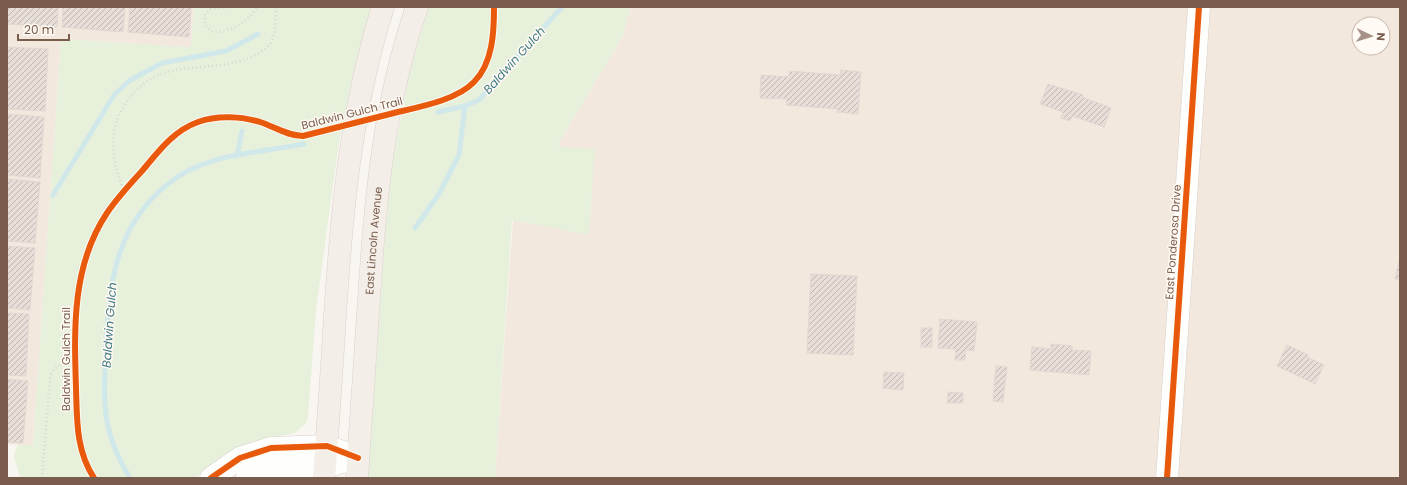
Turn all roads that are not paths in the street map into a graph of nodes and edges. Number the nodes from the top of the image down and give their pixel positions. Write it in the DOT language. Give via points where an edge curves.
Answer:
graph roads {
  1 [pos="384,7"];
  2 [pos="417,7"];
  3 [pos="1199,7"];
  4 [pos="325,464"];
  5 [pos="357,468"];
  6 [pos="211,478"];
  7 [pos="247,478"];
  8 [pos="1167,478"];
  1 -- 4 [label="main road" via="361,88 347,168"];
  2 -- 5 [label="main road, East Lincoln Avenue" via="398,73 381,158"];
  3 -- 8 [label="street, East Ponderosa Drive"];
  4 -- 5 [label="street"];
  4 -- 6 [label="street" via="286,446 258,451 232,462"];
  4 -- 7 [label="street" via="286,466 259,472"];
}
